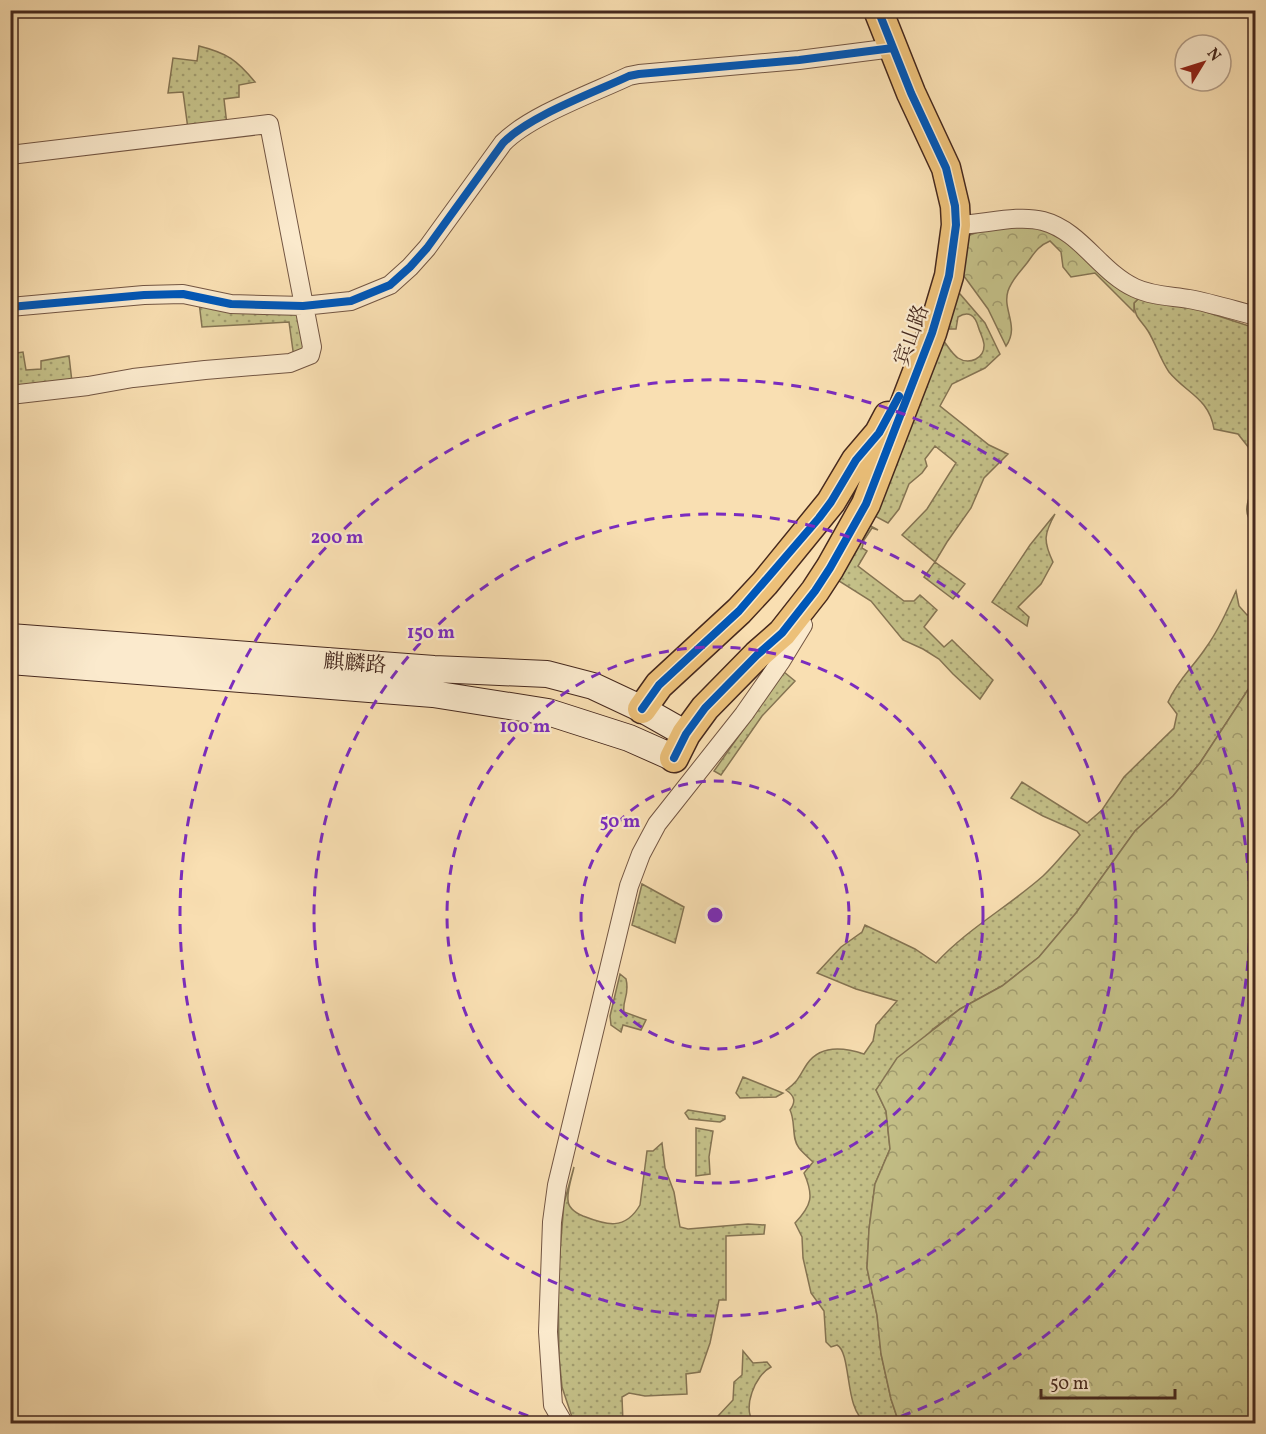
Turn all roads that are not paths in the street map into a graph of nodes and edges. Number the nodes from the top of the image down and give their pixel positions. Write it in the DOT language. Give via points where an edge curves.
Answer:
graph roads {
  1 [pos="869,10"];
  2 [pos="878,10"];
  3 [pos="888,48"];
  4 [pos="10,155"];
  5 [pos="956,225"];
  6 [pos="303,306"];
  7 [pos="10,307"];
  8 [pos="1256,316"];
  9 [pos="10,394"];
  10 [pos="815,591"];
  11 [pos="10,638"];
  12 [pos="10,661"];
  13 [pos="642,709"];
  14 [pos="680,746"];
  15 [pos="553,1405"];
  16 [pos="554,1424"];
  17 [pos="564,1424"];
  1 -- 3 [label="main road, 宾山路"];
  2 -- 3 [label="main road, 宾山路"];
  3 -- 5 [label="main road, 宾山路" via="946,168"];
  3 -- 6 [label="street" via="629,76 513,133 423,253 390,285 351,301"];
  3 -- 13 [label="main road, 宾山路" via="902,97 936,169 946,208 941,275 921,338 879,433 856,460 831,502 739,611 659,685"];
  4 -- 6 [label="street" via="269,124"];
  5 -- 8 [label="street" via="1042,221 1068,234 1135,288"];
  5 -- 10 [label="main road, 宾山路" via="942,302 883,462 866,504"];
  6 -- 7 [label="street" via="231,304 183,294 144,294"];
  6 -- 9 [label="street" via="312,352 290,363"];
  10 -- 14 [label="main road, 宾山路" via="782,633 705,708"];
  10 -- 15 [label="street" via="808,615 781,661 708,762 657,824 629,886 557,1185 548,1332"];
  11 -- 13 [label="main road, 麒麟路" via="547,674 593,686"];
  12 -- 14 [label="main road, 麒麟路" via="433,694 548,712 628,738"];
  13 -- 14 [label="main road, 麒麟路"];
  15 -- 16 [label="street"];
  15 -- 17 [label="street"];
}
